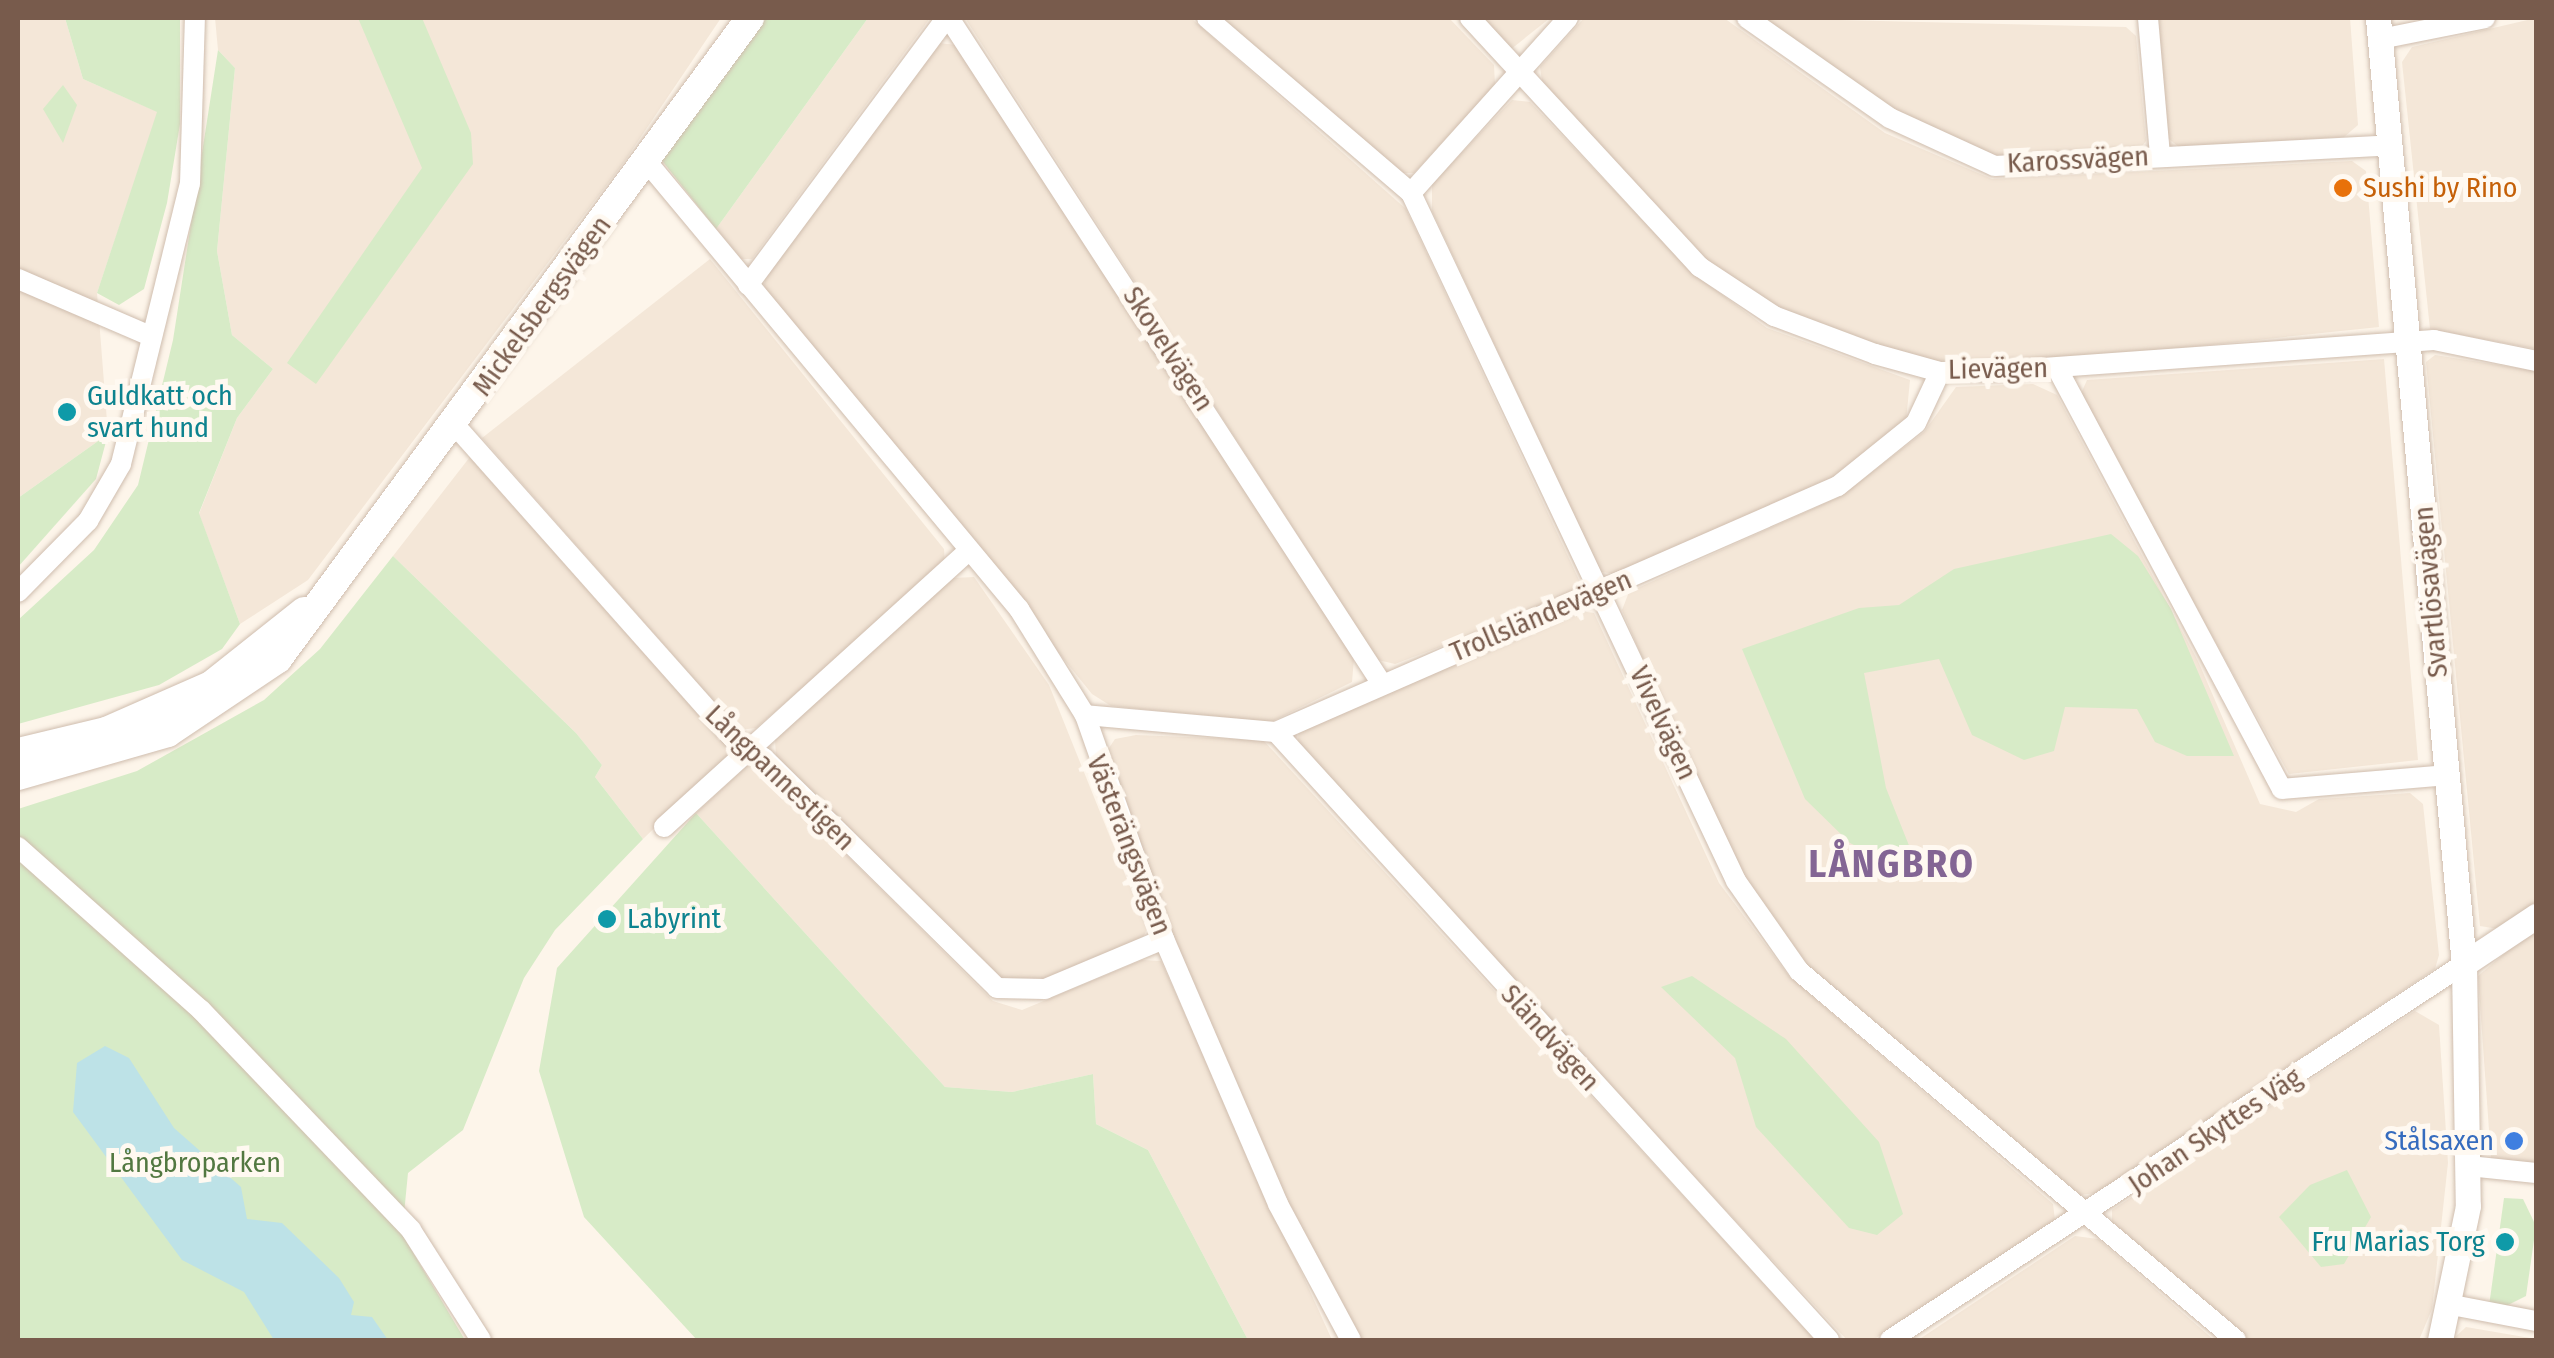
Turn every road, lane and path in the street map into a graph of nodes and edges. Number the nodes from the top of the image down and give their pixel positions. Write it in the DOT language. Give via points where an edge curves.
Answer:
graph roads {
  1 [pos="196,18"];
  2 [pos="750,18"];
  3 [pos="948,18"];
  4 [pos="1207,18"];
  5 [pos="1470,18"];
  6 [pos="1568,18"];
  7 [pos="1747,18"];
  8 [pos="2148,18"];
  9 [pos="2486,18"];
  10 [pos="2380,28"];
  11 [pos="1520,70"];
  12 [pos="2391,144"];
  13 [pos="2160,156"];
  14 [pos="647,162"];
  15 [pos="1411,193"];
  16 [pos="18,280"];
  17 [pos="748,286"];
  18 [pos="148,335"];
  19 [pos="2408,342"];
  20 [pos="2536,361"];
  21 [pos="2057,368"];
  22 [pos="1940,372"];
  23 [pos="454,424"];
  24 [pos="968,551"];
  25 [pos="1602,590"];
  26 [pos="18,592"];
  27 [pos="328,592"];
  28 [pos="1382,684"];
  29 [pos="1086,714"];
  30 [pos="1276,732"];
  31 [pos="18,752"];
  32 [pos="751,752"];
  33 [pos="2447,774"];
  34 [pos="18,776"];
  35 [pos="664,827"];
  36 [pos="18,847"];
  37 [pos="2536,916"];
  38 [pos="1164,939"];
  39 [pos="2464,964"];
  40 [pos="2469,1166"];
  41 [pos="2536,1173"];
  42 [pos="2087,1217"];
  43 [pos="2452,1305"];
  44 [pos="2536,1322"];
  45 [pos="481,1340"];
  46 [pos="1351,1340"];
  47 [pos="1829,1340"];
  48 [pos="1890,1340"];
  49 [pos="2236,1340"];
  50 [pos="2440,1340"];
  1 -- 18 [label="street" via="190,184"];
  2 -- 14 [label="main road, Mickelsbergsvägen"];
  3 -- 17 [label="street"];
  3 -- 28 [label="street, Skovelvägen"];
  4 -- 15 [label="street, Vivelvägen"];
  5 -- 11 [label="street, Lievägen"];
  6 -- 11 [label="street"];
  7 -- 13 [label="street, Karossvägen" via="1950,152 1995,166"];
  8 -- 13 [label="street"];
  9 -- 10 [label="street"];
  10 -- 12 [label="street, Svartlösavägen"];
  11 -- 15 [label="street"];
  11 -- 22 [label="street, Lievägen" via="1700,268 1774,316"];
  12 -- 13 [label="street, Karossvägen"];
  12 -- 19 [label="street, Svartlösavägen"];
  14 -- 17 [label="street, Västerängsvägen"];
  14 -- 23 [label="main road, Mickelsbergsvägen"];
  15 -- 25 [label="street, Vivelvägen"];
  16 -- 18 [label="street"];
  17 -- 24 [label="street, Västerängsvägen"];
  18 -- 26 [label="street" via="121,464 88,521"];
  19 -- 20 [label="street, Lievägen" via="2496,348"];
  19 -- 21 [label="street, Lievägen"];
  19 -- 33 [label="street, Svartlösavägen"];
  21 -- 22 [label="street, Lievägen"];
  21 -- 33 [label="street" via="2282,789"];
  22 -- 25 [label="street, Trollsländevägen" via="1916,424 1838,486"];
  23 -- 27 [label="main road, Mickelsbergsvägen"];
  23 -- 32 [label="street, Långpannestigen"];
  24 -- 29 [label="street, Västerängsvägen" via="1019,609"];
  24 -- 32 [label="street"];
  25 -- 28 [label="street, Trollsländevägen"];
  25 -- 42 [label="street, Vivelvägen" via="1736,881 1798,971"];
  27 -- 31 [label="main road, Mickelsbergsvägen" via="211,685 106,731"];
  27 -- 34 [label="main road, Mickelsbergsvägen" via="278,660 218,708 112,753"];
  28 -- 30 [label="street, Trollsländevägen"];
  29 -- 30 [label="street, Trollsländevägen"];
  29 -- 38 [label="street, Västerängsvägen"];
  30 -- 47 [label="street, Sländvägen"];
  32 -- 35 [label="street"];
  32 -- 38 [label="street, Långpannestigen" via="997,988 1045,989"];
  33 -- 39 [label="street, Svartlösavägen"];
  36 -- 45 [label="street" via="201,1010 410,1230"];
  37 -- 39 [label="street, Johan Skyttes Väg"];
  38 -- 46 [label="street, Västerängsvägen" via="1278,1204"];
  39 -- 40 [label="street, Svartlösavägen"];
  39 -- 42 [label="street, Johan Skyttes Väg"];
  40 -- 41 [label="street"];
  40 -- 43 [label="street, Svartlösavägen"];
  42 -- 48 [label="street, Johan Skyttes Väg"];
  42 -- 49 [label="street, Vivelvägen"];
  43 -- 44 [label="street"];
  43 -- 50 [label="street, Svartlösavägen"];
}
